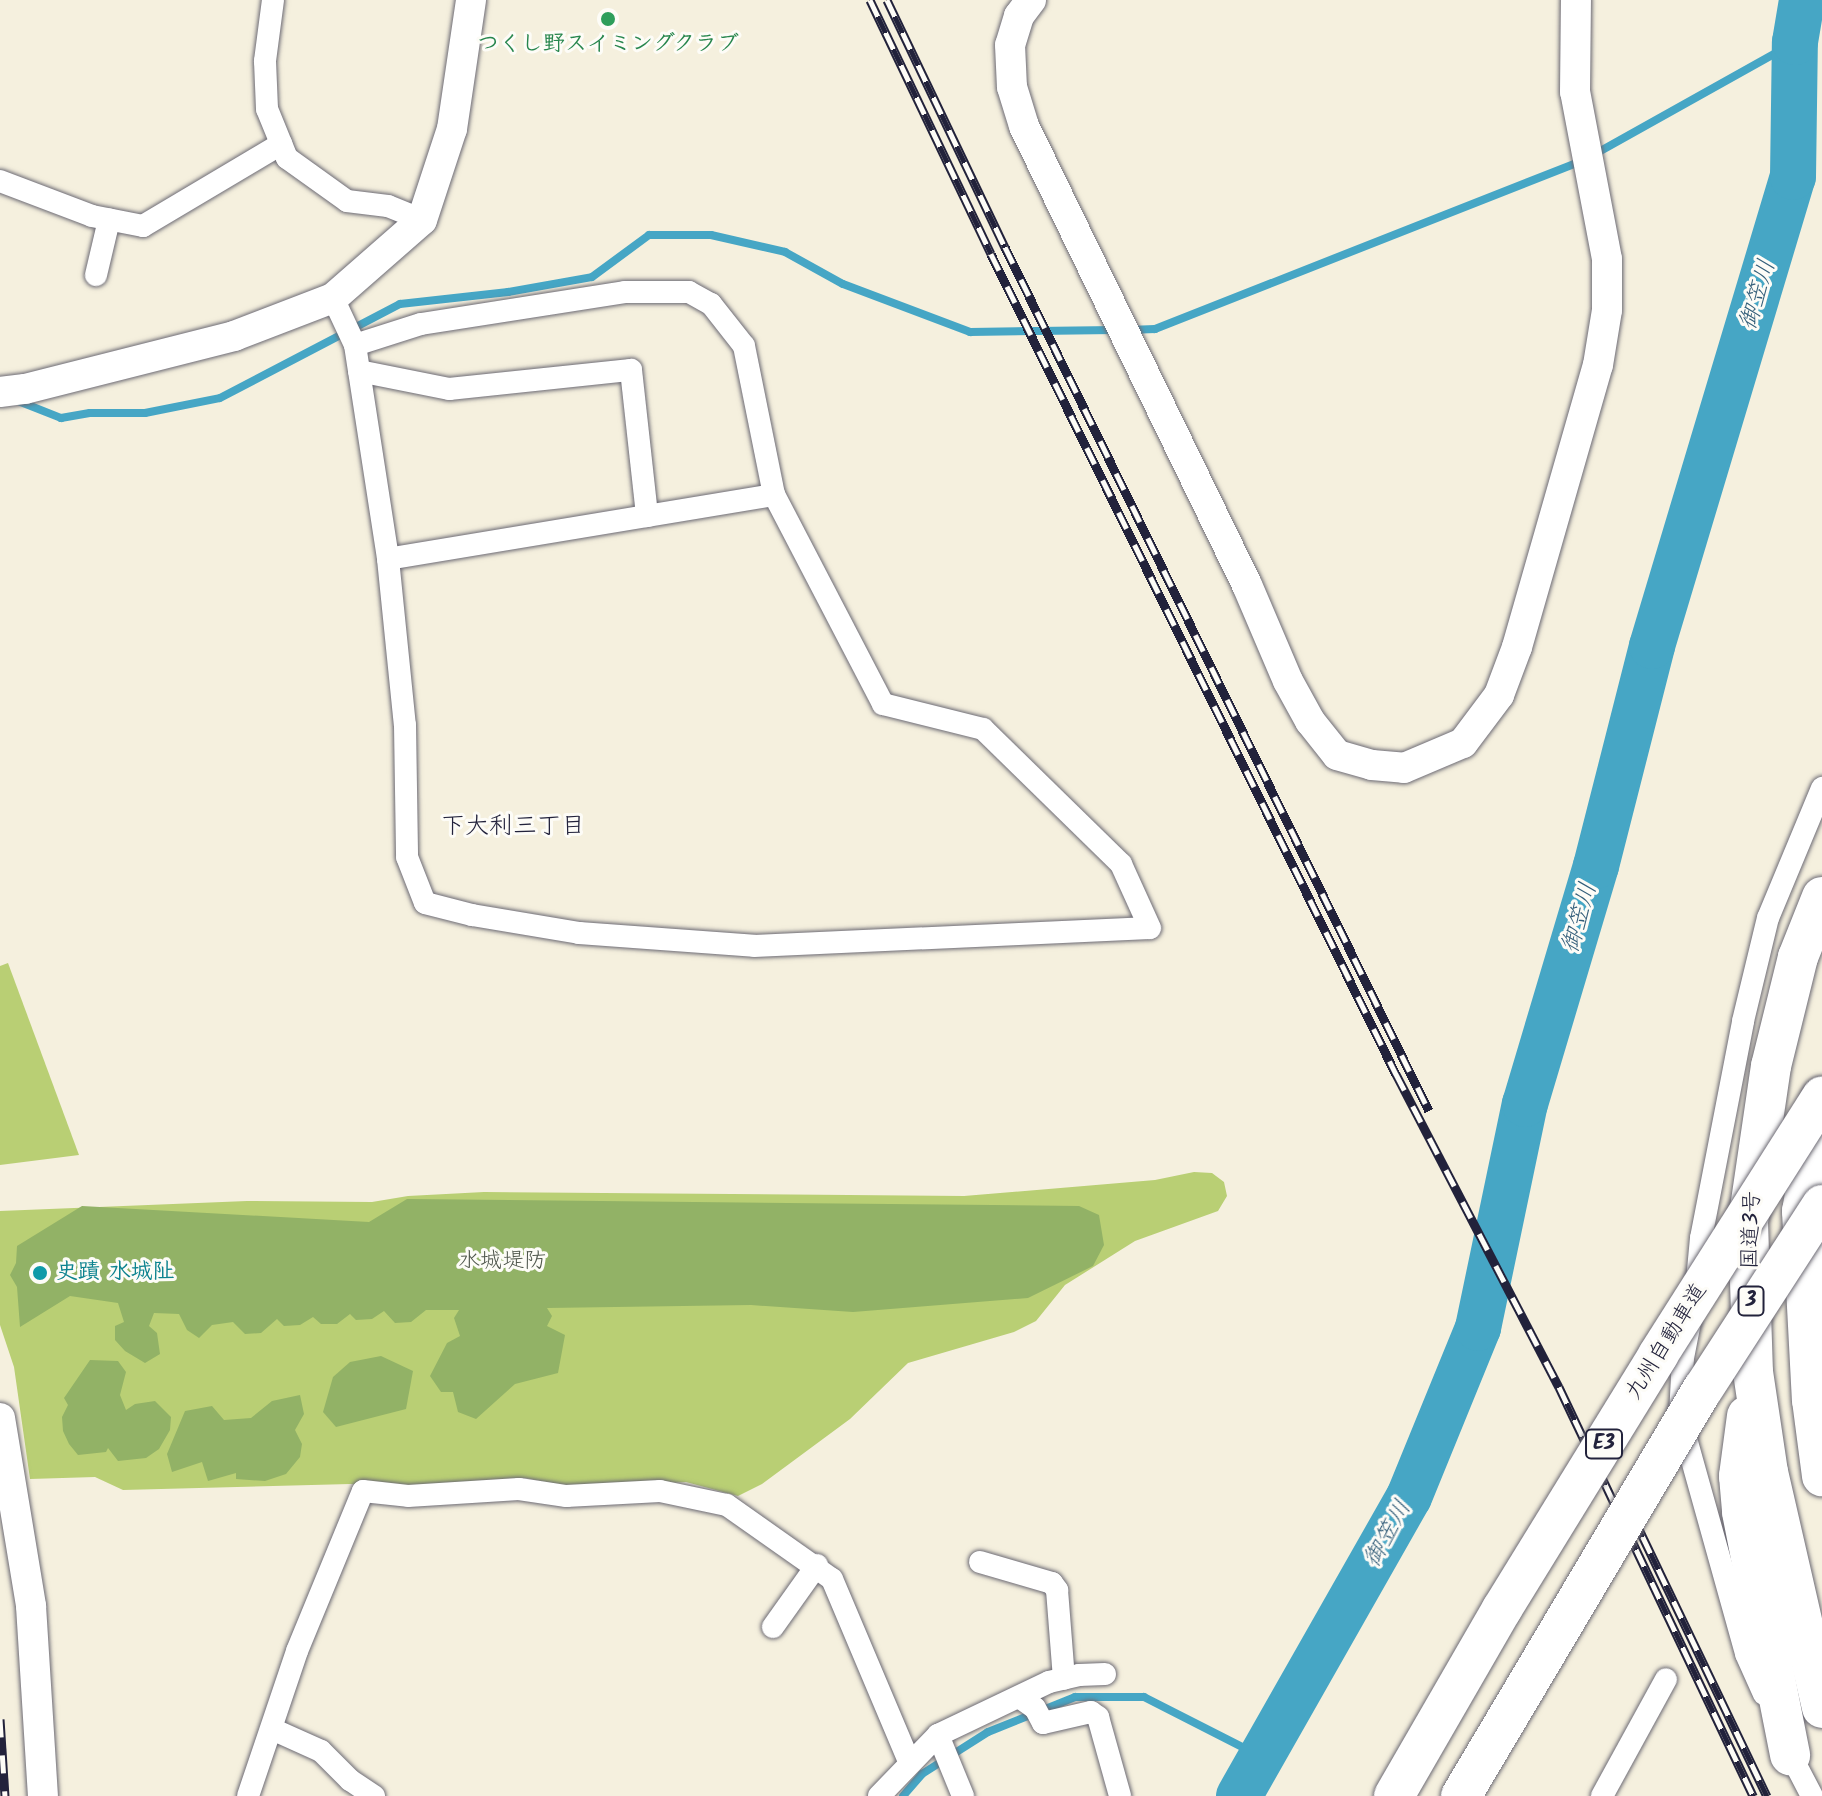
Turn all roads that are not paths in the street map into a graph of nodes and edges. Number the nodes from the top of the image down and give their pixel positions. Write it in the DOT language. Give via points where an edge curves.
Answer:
graph roads {
  1 [pos="273,0"];
  2 [pos="471,0"];
  3 [pos="1031,0"];
  4 [pos="1576,0"];
  5 [pos="281,144"];
  6 [pos="0,181"];
  7 [pos="109,220"];
  8 [pos="422,220"];
  9 [pos="96,275"];
  10 [pos="333,298"];
  11 [pos="355,345"];
  12 [pos="359,371"];
  13 [pos="12,391"];
  14 [pos="774,495"];
  15 [pos="647,516"];
  16 [pos="388,559"];
  17 [pos="1822,788"];
  18 [pos="1822,897"];
  19 [pos="1822,1098"];
  20 [pos="1822,1205"];
  21 [pos="1753,1372"];
  22 [pos="1817,1415"];
  23 [pos="0,1418"];
  24 [pos="1822,1476"];
  25 [pos="980,1562"];
  26 [pos="817,1565"];
  27 [pos="773,1627"];
  28 [pos="1105,1674"];
  29 [pos="1064,1679"];
  30 [pos="1666,1679"];
  31 [pos="1019,1697"];
  32 [pos="1822,1708"];
  33 [pos="272,1729"];
  34 [pos="938,1735"];
  35 [pos="1790,1755"];
  36 [pos="909,1761"];
  37 [pos="43,1796"];
  38 [pos="248,1796"];
  39 [pos="374,1796"];
  40 [pos="879,1796"];
  41 [pos="963,1796"];
  42 [pos="1120,1796"];
  43 [pos="1394,1796"];
  44 [pos="1461,1796"];
  45 [pos="1602,1796"];
  46 [pos="1812,1796"];
  1 -- 5 [label="street" via="265,61 267,109"];
  2 -- 8 [label="street" via="452,129"];
  3 -- 4 [label="street" via="1019,16 1010,45 1012,87 1024,126 1247,585 1288,681 1337,755 1404,768 1463,743 1499,695 1598,365 1607,310 1607,259 1575,92"];
  5 -- 7 [label="street" via="143,226"];
  5 -- 8 [label="street" via="287,158 347,201 388,206"];
  6 -- 7 [label="street"];
  7 -- 9 [label="street"];
  8 -- 10 [label="street"];
  10 -- 11 [label="street"];
  10 -- 13 [label="street" via="234,336"];
  11 -- 12 [label="street"];
  11 -- 14 [label="street" via="421,324 610,294 689,292 711,304 744,346"];
  12 -- 15 [label="street" via="449,389 631,370"];
  12 -- 16 [label="street"];
  14 -- 15 [label="street"];
  14 -- 16 [label="street" via="883,704 983,729 1121,864 1150,928 754,946 579,933 425,903 407,857 405,725"];
  15 -- 16 [label="street"];
  17 -- 35 [label="street" via="1768,918 1743,1021 1701,1238 1683,1357 1680,1417 1746,1654"];
  18 -- 21 [label="highway, 国道3号 / 3" via="1798,957 1771,1066 1751,1206"];
  19 -- 22 [label="highway" via="1802,1211"];
  19 -- 43 [label="highway, 九州自動車道 / E3, bridge" via="1551,1529"];
  20 -- 44 [label="highway, E3, bridge" via="1695,1402"];
  21 -- 32 [label="highway, 国道3号 / 3" via="1768,1472"];
  21 -- 35 [label="highway" via="1739,1476 1742,1512"];
  22 -- 24 [label="highway"];
  23 -- 37 [label="street" via="31,1606"];
  25 -- 29 [label="street" via="1052,1583 1057,1590"];
  26 -- 27 [label="street"];
  26 -- 33 [label="street" via="727,1505 690,1495 660,1491 566,1496 519,1489 408,1496 363,1491 297,1651"];
  26 -- 36 [label="street" via="832,1579"];
  28 -- 29 [label="street"];
  29 -- 31 [label="street"];
  30 -- 45 [label="street"];
  31 -- 34 [label="street"];
  31 -- 42 [label="street" via="1035,1708 1043,1723 1091,1712 1098,1717"];
  33 -- 38 [label="street"];
  33 -- 39 [label="street" via="321,1751"];
  34 -- 36 [label="street"];
  34 -- 41 [label="street"];
  35 -- 46 [label="street"];
  36 -- 40 [label="street"];
}
